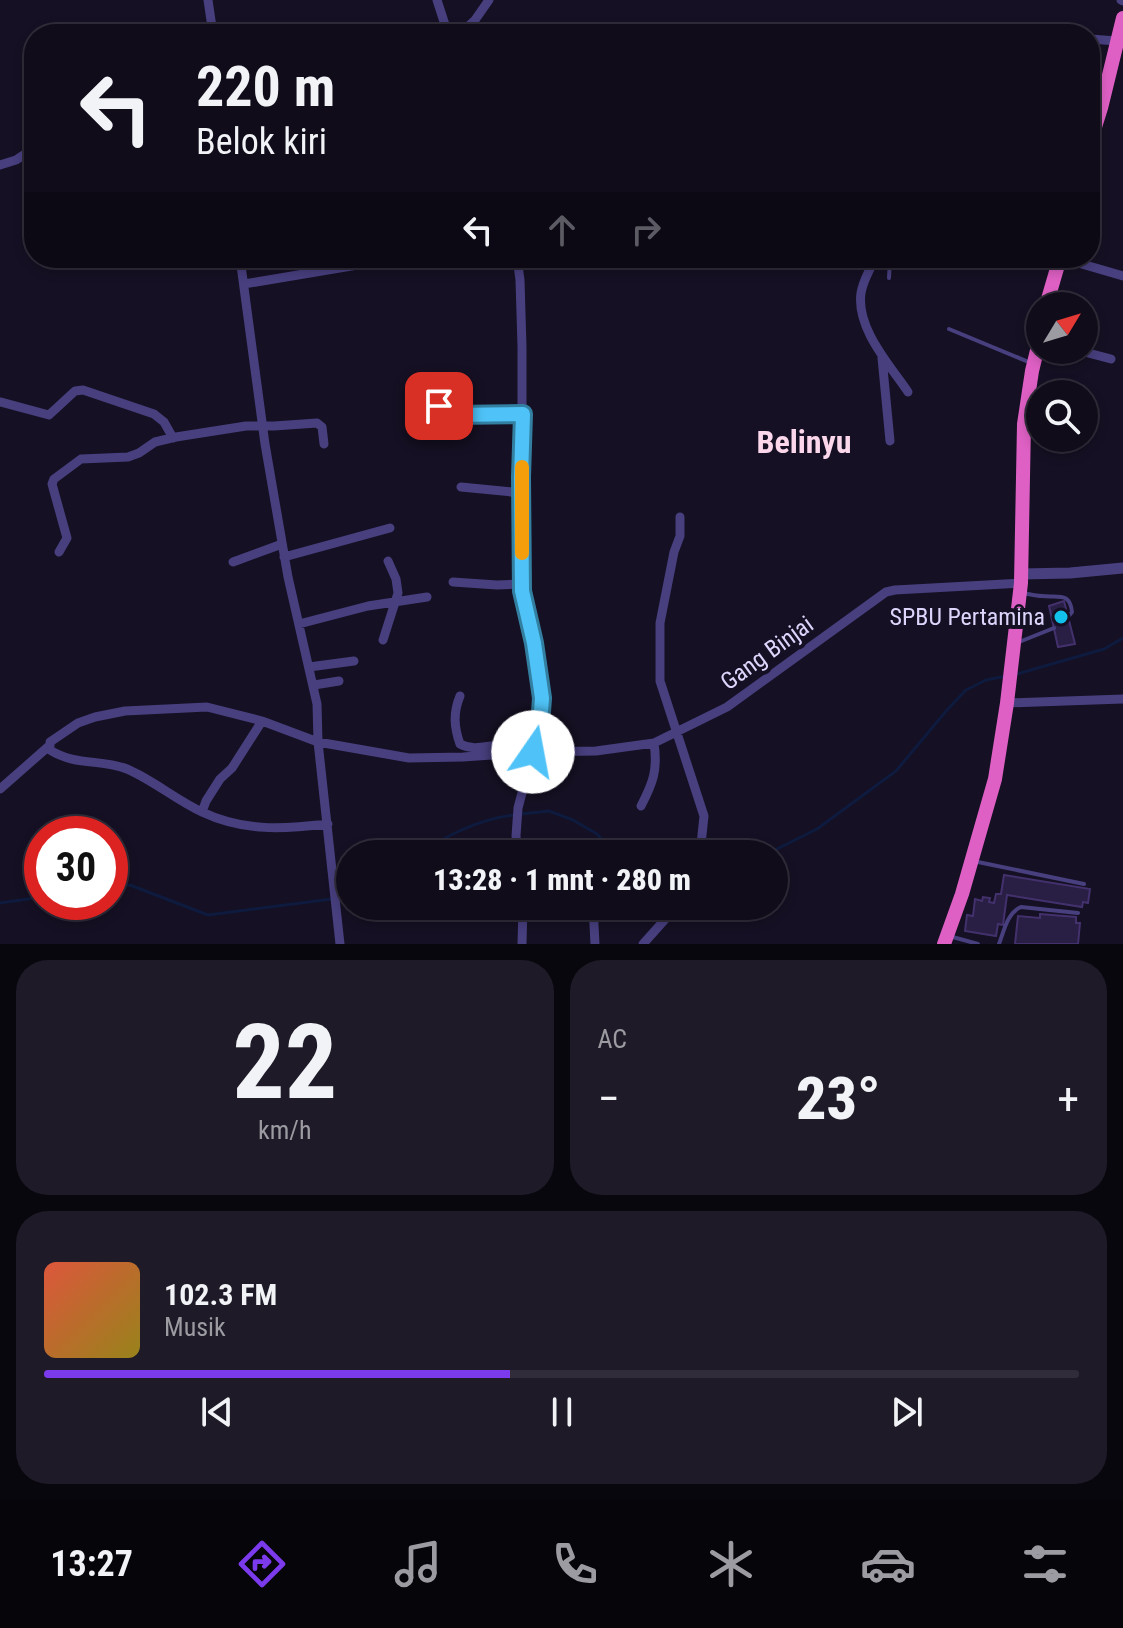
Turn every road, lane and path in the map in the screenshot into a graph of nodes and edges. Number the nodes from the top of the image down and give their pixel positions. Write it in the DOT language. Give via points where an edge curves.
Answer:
graph roads {
  1 [pos="208,0"];
  2 [pos="437,0"];
  3 [pos="489,0"];
  4 [pos="1123,18"];
  5 [pos="212,24"];
  6 [pos="445,24"];
  7 [pos="471,24"];
  8 [pos="1100,40"];
  9 [pos="1117,41"];
  10 [pos="1100,111"];
  11 [pos="24,155"];
  12 [pos="0,165"];
  13 [pos="242,268"];
  14 [pos="339,268"];
  15 [pos="518,268"];
  16 [pos="870,268"];
  17 [pos="890,268"];
  18 [pos="1058,268"];
  19 [pos="1095,268"];
  20 [pos="1123,276"];
  21 [pos="889,278"];
  22 [pos="244,284"];
  23 [pos="1050,292"];
  24 [pos="949,329"];
  25 [pos="881,354"];
  26 [pos="1098,356"];
  27 [pos="1111,359"];
  28 [pos="1026,361"];
  29 [pos="1033,364"];
  30 [pos="908,392"];
  31 [pos="1,402"];
  32 [pos="439,406"];
  33 [pos="523,414"];
  34 [pos="263,425"];
  35 [pos="173,438"];
  36 [pos="890,441"];
  37 [pos="324,444"];
  38 [pos="461,487"];
  39 [pos="522,493"];
  40 [pos="680,517"];
  41 [pos="390,528"];
  42 [pos="282,544"];
  43 [pos="59,552"];
  44 [pos="284,557"];
  45 [pos="388,561"];
  46 [pos="233,562"];
  47 [pos="1123,568"];
  48 [pos="453,582"];
  49 [pos="1020,583"];
  50 [pos="522,584"];
  51 [pos="427,597"];
  52 [pos="395,602"];
  53 [pos="1068,617"];
  54 [pos="299,624"];
  55 [pos="1054,628"];
  56 [pos="383,640"];
  57 [pos="1014,644"];
  58 [pos="354,661"];
  59 [pos="309,667"];
  60 [pos="339,681"];
  61 [pos="314,685"];
  62 [pos="460,696"];
  63 [pos="1123,699"];
  64 [pos="1007,703"];
  65 [pos="262,721"];
  66 [pos="677,731"];
  67 [pos="318,742"];
  68 [pos="654,743"];
  69 [pos="49,746"];
  70 [pos="533,752"];
  71 [pos="502,754"];
  72 [pos="0,789"];
  73 [pos="641,806"];
  74 [pos="202,812"];
  75 [pos="328,824"];
  76 [pos="518,840"];
  77 [pos="701,840"];
  78 [pos="971,860"];
  79 [pos="1084,884"];
  80 [pos="1078,913"];
  81 [pos="523,920"];
  82 [pos="594,920"];
  83 [pos="664,920"];
  84 [pos="946,940"];
  85 [pos="340,944"];
  86 [pos="522,944"];
  87 [pos="595,944"];
  88 [pos="643,944"];
  89 [pos="978,944"];
  90 [pos="999,944"];
  1 -- 5 [label="street"];
  2 -- 6 [label="street"];
  3 -- 7 [label="street"];
  4 -- 9 [label="highway"];
  8 -- 9 [label="street"];
  9 -- 10 [label="highway"];
  11 -- 12 [label="street"];
  13 -- 22 [label="street"];
  14 -- 22 [label="street"];
  15 -- 33 [label="street"];
  16 -- 25 [label="street" via="860,308"];
  17 -- 21 [label="lane"];
  18 -- 23 [label="highway"];
  19 -- 20 [label="street"];
  22 -- 34 [label="street"];
  24 -- 28 [label="lane"];
  25 -- 30 [label="street"];
  25 -- 36 [label="street"];
  26 -- 27 [label="street"];
  29 -- 49 [label="highway" via="1024,424"];
  31 -- 35 [label="street" via="49,415 83,390 154,414"];
  32 -- 33 [label="street" via="451,415"];
  33 -- 39 [label="street"];
  34 -- 35 [label="street"];
  34 -- 37 [label="street" via="317,423"];
  34 -- 42 [label="street"];
  35 -- 43 [label="street" via="128,457 81,459 54,479 67,538"];
  38 -- 39 [label="street"];
  39 -- 50 [label="street"];
  40 -- 66 [label="street" via="660,623 660,681"];
  41 -- 44 [label="street"];
  42 -- 44 [label="street"];
  42 -- 46 [label="street"];
  44 -- 54 [label="street"];
  45 -- 52 [label="street" via="398,586"];
  47 -- 49 [label="street"];
  48 -- 50 [label="street"];
  49 -- 53 [label="lane" via="1046,597 1066,598 1072,605"];
  49 -- 57 [label="highway"];
  49 -- 66 [label="street, Gang Binjai" via="886,592 727,707"];
  50 -- 70 [label="street" via="542,698"];
  51 -- 52 [label="street"];
  52 -- 54 [label="street"];
  52 -- 56 [label="street"];
  54 -- 59 [label="street"];
  55 -- 57 [label="lane"];
  57 -- 64 [label="highway"];
  58 -- 59 [label="street"];
  59 -- 61 [label="street"];
  60 -- 61 [label="street"];
  61 -- 67 [label="street"];
  62 -- 71 [label="street" via="454,719 460,744 500,745"];
  63 -- 64 [label="street"];
  64 -- 78 [label="highway" via="995,779"];
  65 -- 67 [label="street"];
  65 -- 69 [label="street" via="207,707 125,711 78,723"];
  65 -- 74 [label="street"];
  66 -- 68 [label="street, Gang Binjai"];
  66 -- 77 [label="street" via="704,816"];
  67 -- 71 [label="street" via="409,758"];
  67 -- 75 [label="street"];
  68 -- 70 [label="street, Gang Binjai"];
  68 -- 73 [label="street" via="655,775"];
  69 -- 72 [label="street"];
  69 -- 74 [label="street" via="63,758 126,768"];
  70 -- 71 [label="street, Gang Binjai"];
  70 -- 76 [label="street" via="518,808"];
  74 -- 75 [label="street" via="233,825 281,829"];
  75 -- 85 [label="street"];
  78 -- 79 [label="lane"];
  78 -- 84 [label="highway"];
  80 -- 90 [label="lane" via="1021,907 1014,910"];
  81 -- 86 [label="street"];
  82 -- 87 [label="street"];
  83 -- 88 [label="street"];
  84 -- 89 [label="lane"];
}
